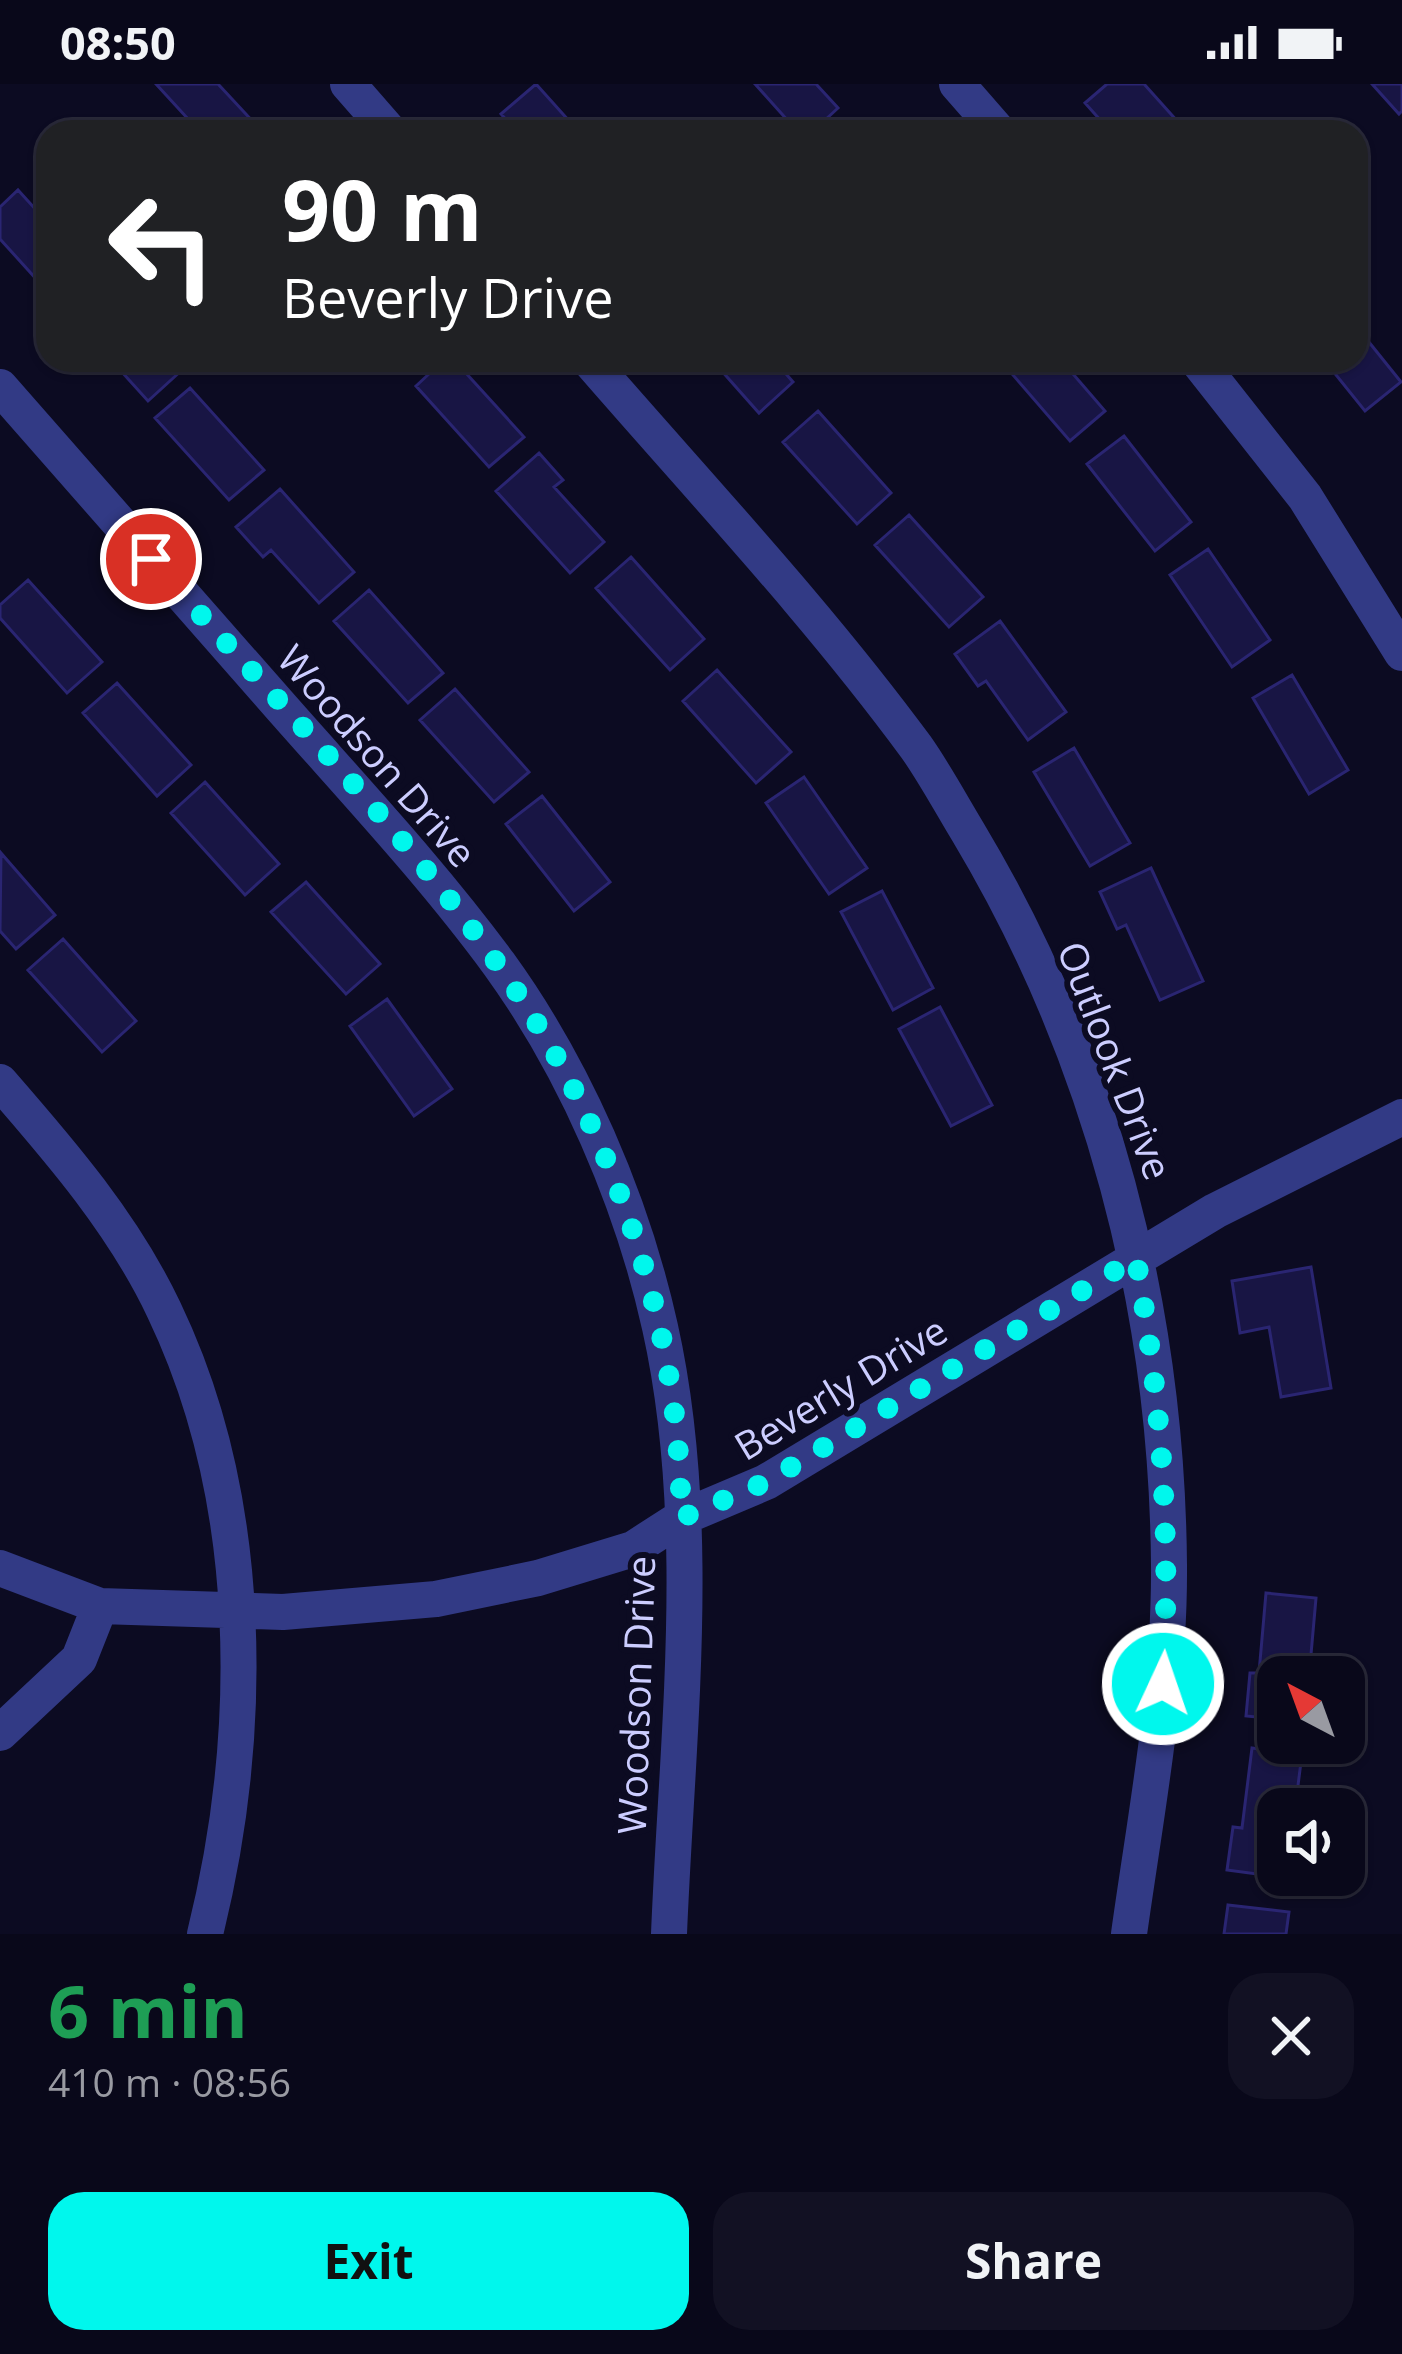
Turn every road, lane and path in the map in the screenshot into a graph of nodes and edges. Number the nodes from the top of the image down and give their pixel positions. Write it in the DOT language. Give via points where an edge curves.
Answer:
graph roads {
  1 [pos="348,84"];
  2 [pos="957,84"];
  3 [pos="380,120"];
  4 [pos="988,120"];
  5 [pos="599,372"];
  6 [pos="1206,372"];
  7 [pos="0,387"];
  8 [pos="1402,653"];
  9 [pos="0,1082"];
  10 [pos="1402,1117"];
  11 [pos="1136,1258"];
  12 [pos="681,1518"];
  13 [pos="0,1568"];
  14 [pos="100,1606"];
  15 [pos="235,1610"];
  16 [pos="0,1733"];
  17 [pos="205,1934"];
  18 [pos="669,1934"];
  19 [pos="1129,1934"];
  1 -- 3 [label="street"];
  2 -- 4 [label="street"];
  5 -- 11 [label="street, Outlook Drive" via="919,751 1045,977 1095,1108"];
  6 -- 8 [label="street" via="1305,497"];
  7 -- 12 [label="street, Woodson Drive" via="423,868 500,967 568,1078 626,1211 660,1327"];
  9 -- 15 [label="street" via="104,1211 165,1312 220,1471"];
  10 -- 11 [label="street, Beverly Drive"];
  11 -- 12 [label="street, Beverly Drive" via="766,1482"];
  11 -- 19 [label="street, Outlook Drive" via="1161,1413 1169,1567 1163,1684"];
  12 -- 15 [label="street, Beverly Drive" via="633,1549 457,1595 320,1611"];
  12 -- 18 [label="street, Woodson Drive"];
  13 -- 14 [label="street, Beverly Drive"];
  14 -- 15 [label="street, Beverly Drive"];
  14 -- 16 [label="street" via="80,1659"];
  15 -- 17 [label="street" via="232,1775"];
}
